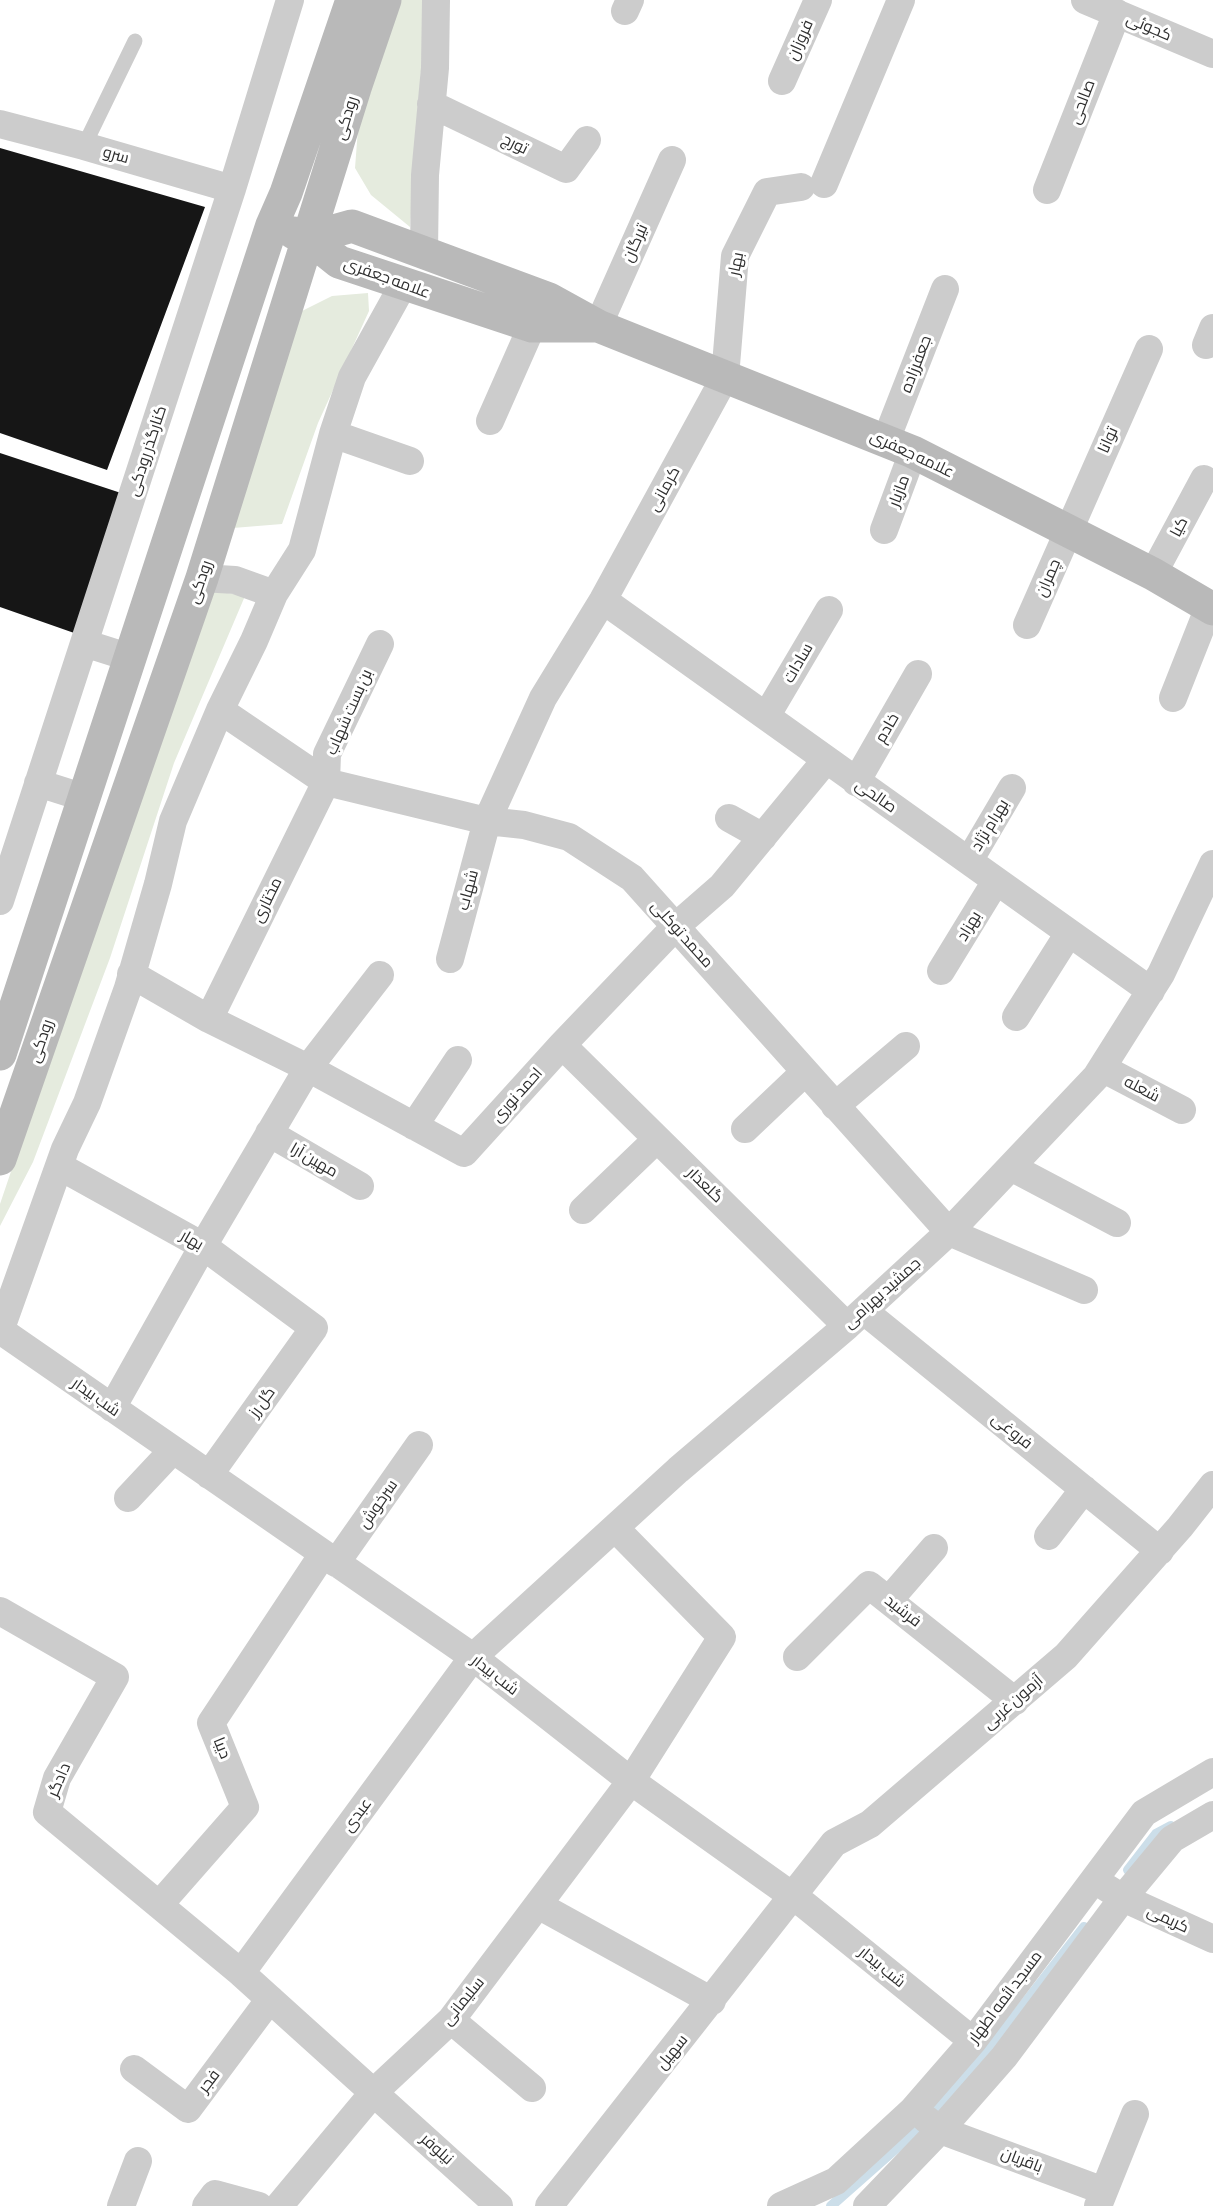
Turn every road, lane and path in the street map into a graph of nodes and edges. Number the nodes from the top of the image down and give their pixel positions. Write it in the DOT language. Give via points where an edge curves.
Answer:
graph roads {
  1 [pos="290,0"];
  2 [pos="352,0"];
  3 [pos="385,0"];
  4 [pos="436,0"];
  5 [pos="818,0"];
  6 [pos="901,0"];
  7 [pos="1084,0"];
  8 [pos="1117,13"];
  9 [pos="135,40"];
  10 [pos="1213,54"];
  11 [pos="782,81"];
  12 [pos="431,104"];
  13 [pos="0,124"];
  14 [pos="587,140"];
  15 [pos="84,146"];
  16 [pos="672,160"];
  17 [pos="232,189"];
  18 [pos="1047,190"];
  19 [pos="273,225"];
  20 [pos="309,238"];
  21 [pos="424,252"];
  22 [pos="403,285"];
  23 [pos="945,289"];
  24 [pos="532,326"];
  25 [pos="598,326"];
  26 [pos="1149,349"];
  27 [pos="725,377"];
  28 [pos="490,421"];
  29 [pos="333,434"];
  30 [pos="900,446"];
  31 [pos="410,461"];
  32 [pos="1204,479"];
  33 [pos="884,530"];
  34 [pos="1068,531"];
  35 [pos="1153,574"];
  36 [pos="202,578"];
  37 [pos="274,594"];
  38 [pos="603,600"];
  39 [pos="1211,608"];
  40 [pos="829,610"];
  41 [pos="1027,625"];
  42 [pos="84,644"];
  43 [pos="380,644"];
  44 [pos="131,658"];
  45 [pos="918,674"];
  46 [pos="1173,698"];
  47 [pos="220,710"];
  48 [pos="766,715"];
  49 [pos="826,760"];
  50 [pos="326,782"];
  51 [pos="856,782"];
  52 [pos="38,783"];
  53 [pos="1012,788"];
  54 [pos="85,798"];
  55 [pos="729,818"];
  56 [pos="487,821"];
  57 [pos="763,837"];
  58 [pos="7,857"];
  59 [pos="969,861"];
  60 [pos="1212,867"];
  61 [pos="996,881"];
  62 [pos="0,900"];
  63 [pos="675,927"];
  64 [pos="1069,933"];
  65 [pos="450,959"];
  66 [pos="942,971"];
  67 [pos="132,974"];
  68 [pos="381,975"];
  69 [pos="1151,991"];
  70 [pos="1016,1017"];
  71 [pos="209,1019"];
  72 [pos="562,1045"];
  73 [pos="906,1046"];
  74 [pos="0,1054"];
  75 [pos="458,1060"];
  76 [pos="308,1068"];
  77 [pos="1102,1068"];
  78 [pos="806,1072"];
  79 [pos="835,1106"];
  80 [pos="1182,1110"];
  81 [pos="414,1126"];
  82 [pos="745,1129"];
  83 [pos="269,1133"];
  84 [pos="657,1139"];
  85 [pos="0,1159"];
  86 [pos="59,1166"];
  87 [pos="1011,1167"];
  88 [pos="360,1186"];
  89 [pos="583,1210"];
  90 [pos="1117,1223"];
  91 [pos="949,1232"];
  92 [pos="203,1246"];
  93 [pos="1084,1290"];
  94 [pos="855,1318"];
  95 [pos="314,1328"];
  96 [pos="0,1331"];
  97 [pos="112,1408"];
  98 [pos="419,1445"];
  99 [pos="173,1450"];
  100 [pos="209,1475"];
  101 [pos="1212,1488"];
  102 [pos="1084,1489"];
  103 [pos="128,1498"];
  104 [pos="615,1528"];
  105 [pos="1048,1536"];
  106 [pos="934,1548"];
  107 [pos="1160,1551"];
  108 [pos="330,1558"];
  109 [pos="889,1600"];
  110 [pos="0,1611"];
  111 [pos="473,1657"];
  112 [pos="797,1657"];
  113 [pos="1015,1701"];
  114 [pos="1213,1772"];
  115 [pos="631,1781"];
  116 [pos="1213,1815"];
  117 [pos="1109,1889"];
  118 [pos="794,1897"];
  119 [pos="159,1905"];
  120 [pos="538,1905"];
  121 [pos="1213,1939"];
  122 [pos="241,1973"];
  123 [pos="270,1999"];
  124 [pos="712,2001"];
  125 [pos="451,2020"];
  126 [pos="973,2041"];
  127 [pos="134,2069"];
  128 [pos="532,2088"];
  129 [pos="374,2092"];
  130 [pos="1135,2114"];
  131 [pos="927,2120"];
  132 [pos="138,2161"];
  133 [pos="1101,2199"];
  134 [pos="122,2206"];
  135 [pos="206,2206"];
  136 [pos="259,2206"];
  137 [pos="279,2206"];
  138 [pos="499,2206"];
  139 [pos="549,2206"];
  140 [pos="781,2206"];
  141 [pos="867,2206"];
  1 -- 17 [label="street, کنارگذر رودکی"];
  2 -- 19 [label="main road, رودکی"];
  3 -- 20 [label="main road, رودکی"];
  4 -- 12 [label="street"];
  5 -- 11 [label="street, فروزان"];
  6 -- 27 [label="street, بهار" via="813,185 767,192 735,256"];
  7 -- 8 [label="street, کجوئی"];
  8 -- 10 [label="street, کجوئی"];
  8 -- 18 [label="street, صالحی"];
  9 -- 15 [label="lane"];
  12 -- 14 [label="street, تورج" via="566,169"];
  12 -- 21 [label="street"];
  13 -- 15 [label="street, سرو"];
  15 -- 17 [label="street, سرو"];
  16 -- 25 [label="street, تیرگان"];
  17 -- 42 [label="street, کنارگذر رودکی"];
  19 -- 20 [label="main road"];
  19 -- 44 [label="main road, رودکی"];
  20 -- 21 [label="main road, علامه جعفری" via="352,226"];
  20 -- 22 [label="main road, علامه جعفری" via="339,262"];
  20 -- 36 [label="main road, رودکی"];
  21 -- 25 [label="main road, علامه جعفری" via="549,299"];
  22 -- 24 [label="main road, علامه جعفری"];
  22 -- 29 [label="street" via="352,377"];
  23 -- 30 [label="street, جعفرزاده"];
  24 -- 25 [label="main road, علامه جعفری"];
  24 -- 28 [label="street"];
  25 -- 27 [label="main road, علامه جعفری"];
  26 -- 34 [label="street, توانا"];
  27 -- 30 [label="main road, علامه جعفری"];
  27 -- 38 [label="street, کرمانی"];
  29 -- 31 [label="street"];
  29 -- 37 [label="street" via="302,550"];
  30 -- 33 [label="street, مازیار"];
  30 -- 34 [label="main road, علامه جعفری"];
  32 -- 35 [label="street, کیا"];
  34 -- 35 [label="main road, علامه جعفری"];
  34 -- 41 [label="street, چمران"];
  35 -- 39 [label="main road, علامه جعفری"];
  36 -- 37 [label="street" via="235,579"];
  36 -- 85 [label="main road, رودکی"];
  37 -- 47 [label="street"];
  38 -- 48 [label="street, صالحی"];
  38 -- 56 [label="street, کرمانی" via="543,698"];
  39 -- 46 [label="street"];
  40 -- 48 [label="street, سادات"];
  42 -- 44 [label="street"];
  42 -- 52 [label="street, کنارگذر رودکی"];
  43 -- 50 [label="street, بن بست شهاب" via="327,754"];
  44 -- 54 [label="main road, رودکی"];
  45 -- 51 [label="street, خادم"];
  47 -- 50 [label="street"];
  47 -- 67 [label="street" via="173,821"];
  48 -- 49 [label="street, صالحی"];
  49 -- 51 [label="street, صالحی"];
  49 -- 57 [label="street, احمد نوری"];
  50 -- 56 [label="street, محمد توکلی"];
  50 -- 71 [label="street, مختاری"];
  51 -- 59 [label="street, صالحی"];
  52 -- 54 [label="street"];
  52 -- 58 [label="street, کنارگذر رودکی"];
  53 -- 59 [label="street, بهرام نژاد"];
  54 -- 74 [label="main road, رودکی"];
  55 -- 57 [label="street"];
  56 -- 63 [label="street, محمد توکلی" via="524,825 569,837 632,878"];
  56 -- 65 [label="street, شهاب"];
  57 -- 63 [label="street, احمد نوری" via="722,886"];
  58 -- 62 [label="street, کنارگذر رودکی"];
  59 -- 61 [label="street, صالحی"];
  60 -- 69 [label="street, جمشید بهرامی"];
  61 -- 64 [label="street, صالحی"];
  61 -- 66 [label="street, بهزاد"];
  63 -- 72 [label="street, احمد نوری"];
  63 -- 78 [label="street, محمد توکلی"];
  64 -- 69 [label="street, صالحی"];
  64 -- 70 [label="street"];
  67 -- 71 [label="street, احمد نوری"];
  67 -- 86 [label="street" via="87,1103"];
  68 -- 76 [label="street"];
  69 -- 77 [label="street, جمشید بهرامی"];
  71 -- 76 [label="street, احمد نوری"];
  72 -- 81 [label="street, احمد نوری" via="464,1153"];
  72 -- 84 [label="street, گلعذار"];
  73 -- 79 [label="street"];
  75 -- 81 [label="street"];
  76 -- 81 [label="street, احمد نوری"];
  76 -- 83 [label="street"];
  77 -- 80 [label="street, شعله"];
  77 -- 87 [label="street, جمشید بهرامی"];
  78 -- 79 [label="street, محمد توکلی"];
  78 -- 82 [label="street"];
  79 -- 91 [label="street, محمد توکلی"];
  83 -- 88 [label="street, مهین آرا"];
  83 -- 92 [label="street"];
  84 -- 89 [label="street"];
  84 -- 94 [label="street, گلعذار"];
  86 -- 92 [label="street, بهار"];
  86 -- 96 [label="street"];
  87 -- 90 [label="street"];
  87 -- 91 [label="street, جمشید بهرامی"];
  91 -- 93 [label="street"];
  91 -- 94 [label="street, جمشید بهرامی"];
  92 -- 95 [label="street, بهار"];
  92 -- 97 [label="street"];
  94 -- 102 [label="street, فروغی"];
  94 -- 104 [label="street, جمشید بهرامی"];
  95 -- 100 [label="street, گل رز"];
  96 -- 97 [label="street, شب بیدار"];
  97 -- 99 [label="street, شب بیدار"];
  98 -- 108 [label="street, سرخوش"];
  99 -- 100 [label="street, شب بیدار"];
  99 -- 103 [label="street"];
  100 -- 108 [label="street, شب بیدار"];
  101 -- 107 [label="street, آزمون غربی"];
  102 -- 105 [label="street"];
  102 -- 107 [label="street, فروغی"];
  104 -- 111 [label="street, جمشید بهرامی"];
  104 -- 115 [label="street, سلیمانی" via="722,1637"];
  106 -- 109 [label="street"];
  107 -- 113 [label="street, آزمون غربی" via="1066,1656"];
  108 -- 111 [label="street, شب بیدار"];
  108 -- 119 [label="street, دیبا" via="211,1723 245,1807"];
  109 -- 112 [label="street, فرشید" via="869,1585"];
  109 -- 113 [label="street, فرشید"];
  110 -- 119 [label="street, دادگر" via="115,1677 57,1779 47,1812"];
  111 -- 115 [label="street, شب بیدار"];
  111 -- 122 [label="street, عبدی"];
  113 -- 118 [label="street, آزمون غربی" via="870,1824 834,1843"];
  114 -- 117 [label="street, مسجد ائمه اطهار" via="1144,1814"];
  115 -- 118 [label="street, شب بیدار"];
  115 -- 120 [label="street, سلیمانی"];
  116 -- 117 [label="street, مسجد ائمه اطهار" via="1172,1839"];
  117 -- 121 [label="street, کریمی"];
  117 -- 126 [label="street, مسجد ائمه اطهار"];
  117 -- 131 [label="street, مسجد ائمه اطهار" via="1004,2057"];
  118 -- 124 [label="street, سهیل"];
  118 -- 126 [label="street, شب بیدار"];
  119 -- 122 [label="street, دادگر"];
  120 -- 124 [label="street"];
  120 -- 125 [label="street, سلیمانی"];
  122 -- 123 [label="street, دادگر"];
  123 -- 127 [label="street, فجر" via="188,2109"];
  123 -- 129 [label="street, نیلوفر"];
  124 -- 139 [label="street, سهیل"];
  125 -- 128 [label="street"];
  125 -- 129 [label="street, سلیمانی"];
  126 -- 131 [label="street, مسجد ائمه اطهار"];
  129 -- 137 [label="street, سلیمانی"];
  129 -- 138 [label="street, نیلوفر"];
  130 -- 133 [label="street"];
  131 -- 133 [label="street, باقریان"];
  131 -- 140 [label="street, مسجد ائمه اطهار" via="836,2181"];
  131 -- 141 [label="street, مسجد ائمه اطهار"];
  132 -- 134 [label="street"];
  135 -- 136 [label="street" via="215,2194"];
}
